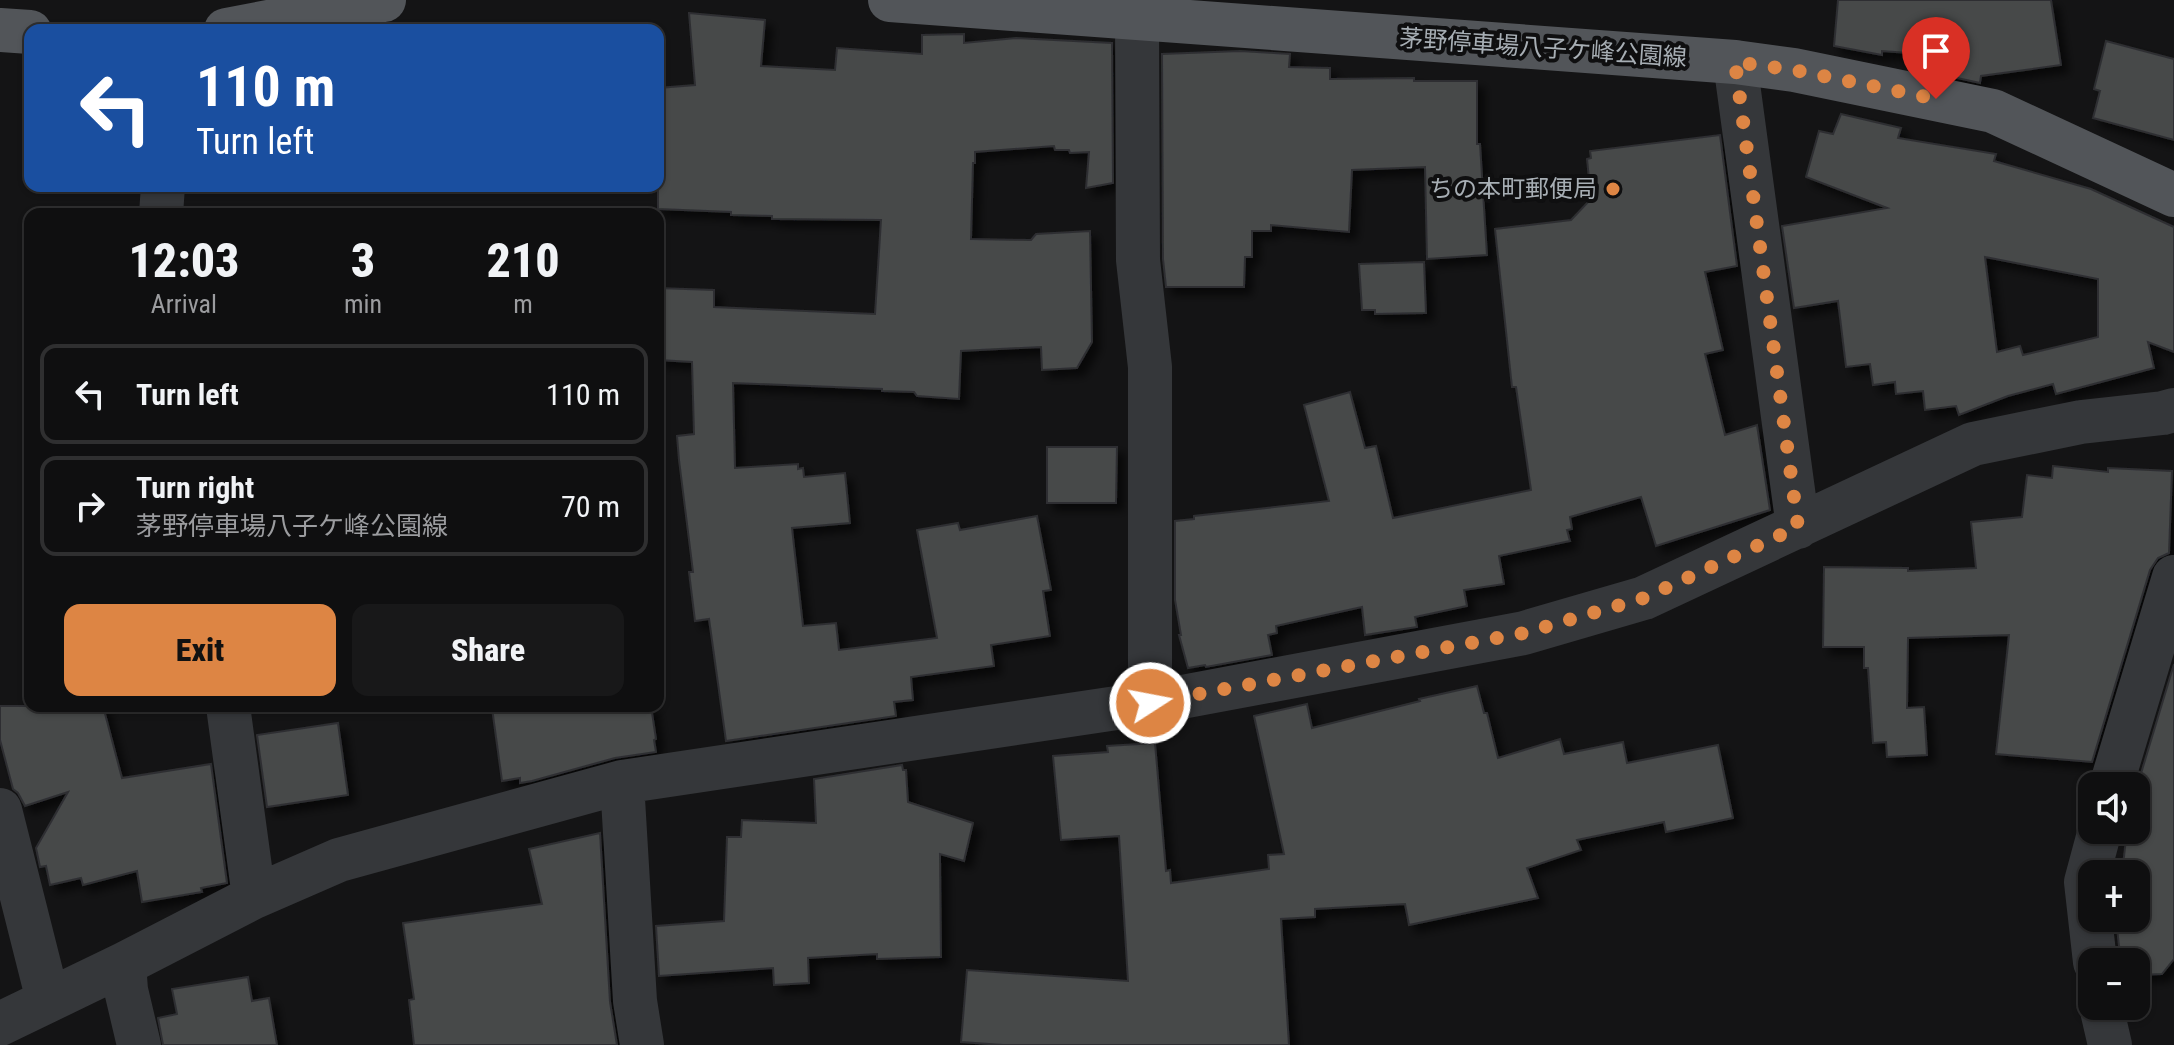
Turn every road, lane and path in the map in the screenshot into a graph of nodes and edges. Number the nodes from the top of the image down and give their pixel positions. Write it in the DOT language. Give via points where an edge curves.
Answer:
graph roads {
  1 [pos="384,0"];
  2 [pos="890,0"];
  3 [pos="1137,19"];
  4 [pos="258,24"];
  5 [pos="0,30"];
  6 [pos="24,32"];
  7 [pos="1735,62"];
  8 [pos="2174,195"];
  9 [pos="2174,410"];
  10 [pos="1798,527"];
  11 [pos="2174,577"];
  12 [pos="1150,703"];
  13 [pos="229,712"];
  14 [pos="2115,772"];
  15 [pos="622,782"];
  16 [pos="0,810"];
  17 [pos="2096,844"];
  18 [pos="254,897"];
  19 [pos="2093,948"];
  20 [pos="124,964"];
  21 [pos="48,1000"];
  22 [pos="2104,1020"];
  23 [pos="0,1024"];
  24 [pos="139,1045"];
  25 [pos="642,1045"];
  26 [pos="2110,1045"];
  1 -- 4 [label="main road"];
  2 -- 3 [label="main road, 茅野停車場八子ケ峰公園線"];
  3 -- 7 [label="main road, 茅野停車場八子ケ峰公園線"];
  3 -- 12 [label="street" via="1138,260 1150,367"];
  5 -- 6 [label="main road"];
  7 -- 8 [label="main road, 茅野停車場八子ケ峰公園線" via="1993,111"];
  7 -- 10 [label="street"];
  9 -- 10 [label="street" via="1973,444"];
  10 -- 12 [label="street" via="1644,598 1524,633"];
  11 -- 14 [label="street"];
  12 -- 15 [label="street"];
  13 -- 18 [label="street"];
  15 -- 18 [label="street" via="339,860"];
  15 -- 25 [label="street"];
  16 -- 21 [label="street"];
  17 -- 19 [label="street" via="2086,882"];
  18 -- 20 [label="street"];
  20 -- 21 [label="street"];
  20 -- 24 [label="street"];
  21 -- 23 [label="street"];
  22 -- 26 [label="street"];
}
